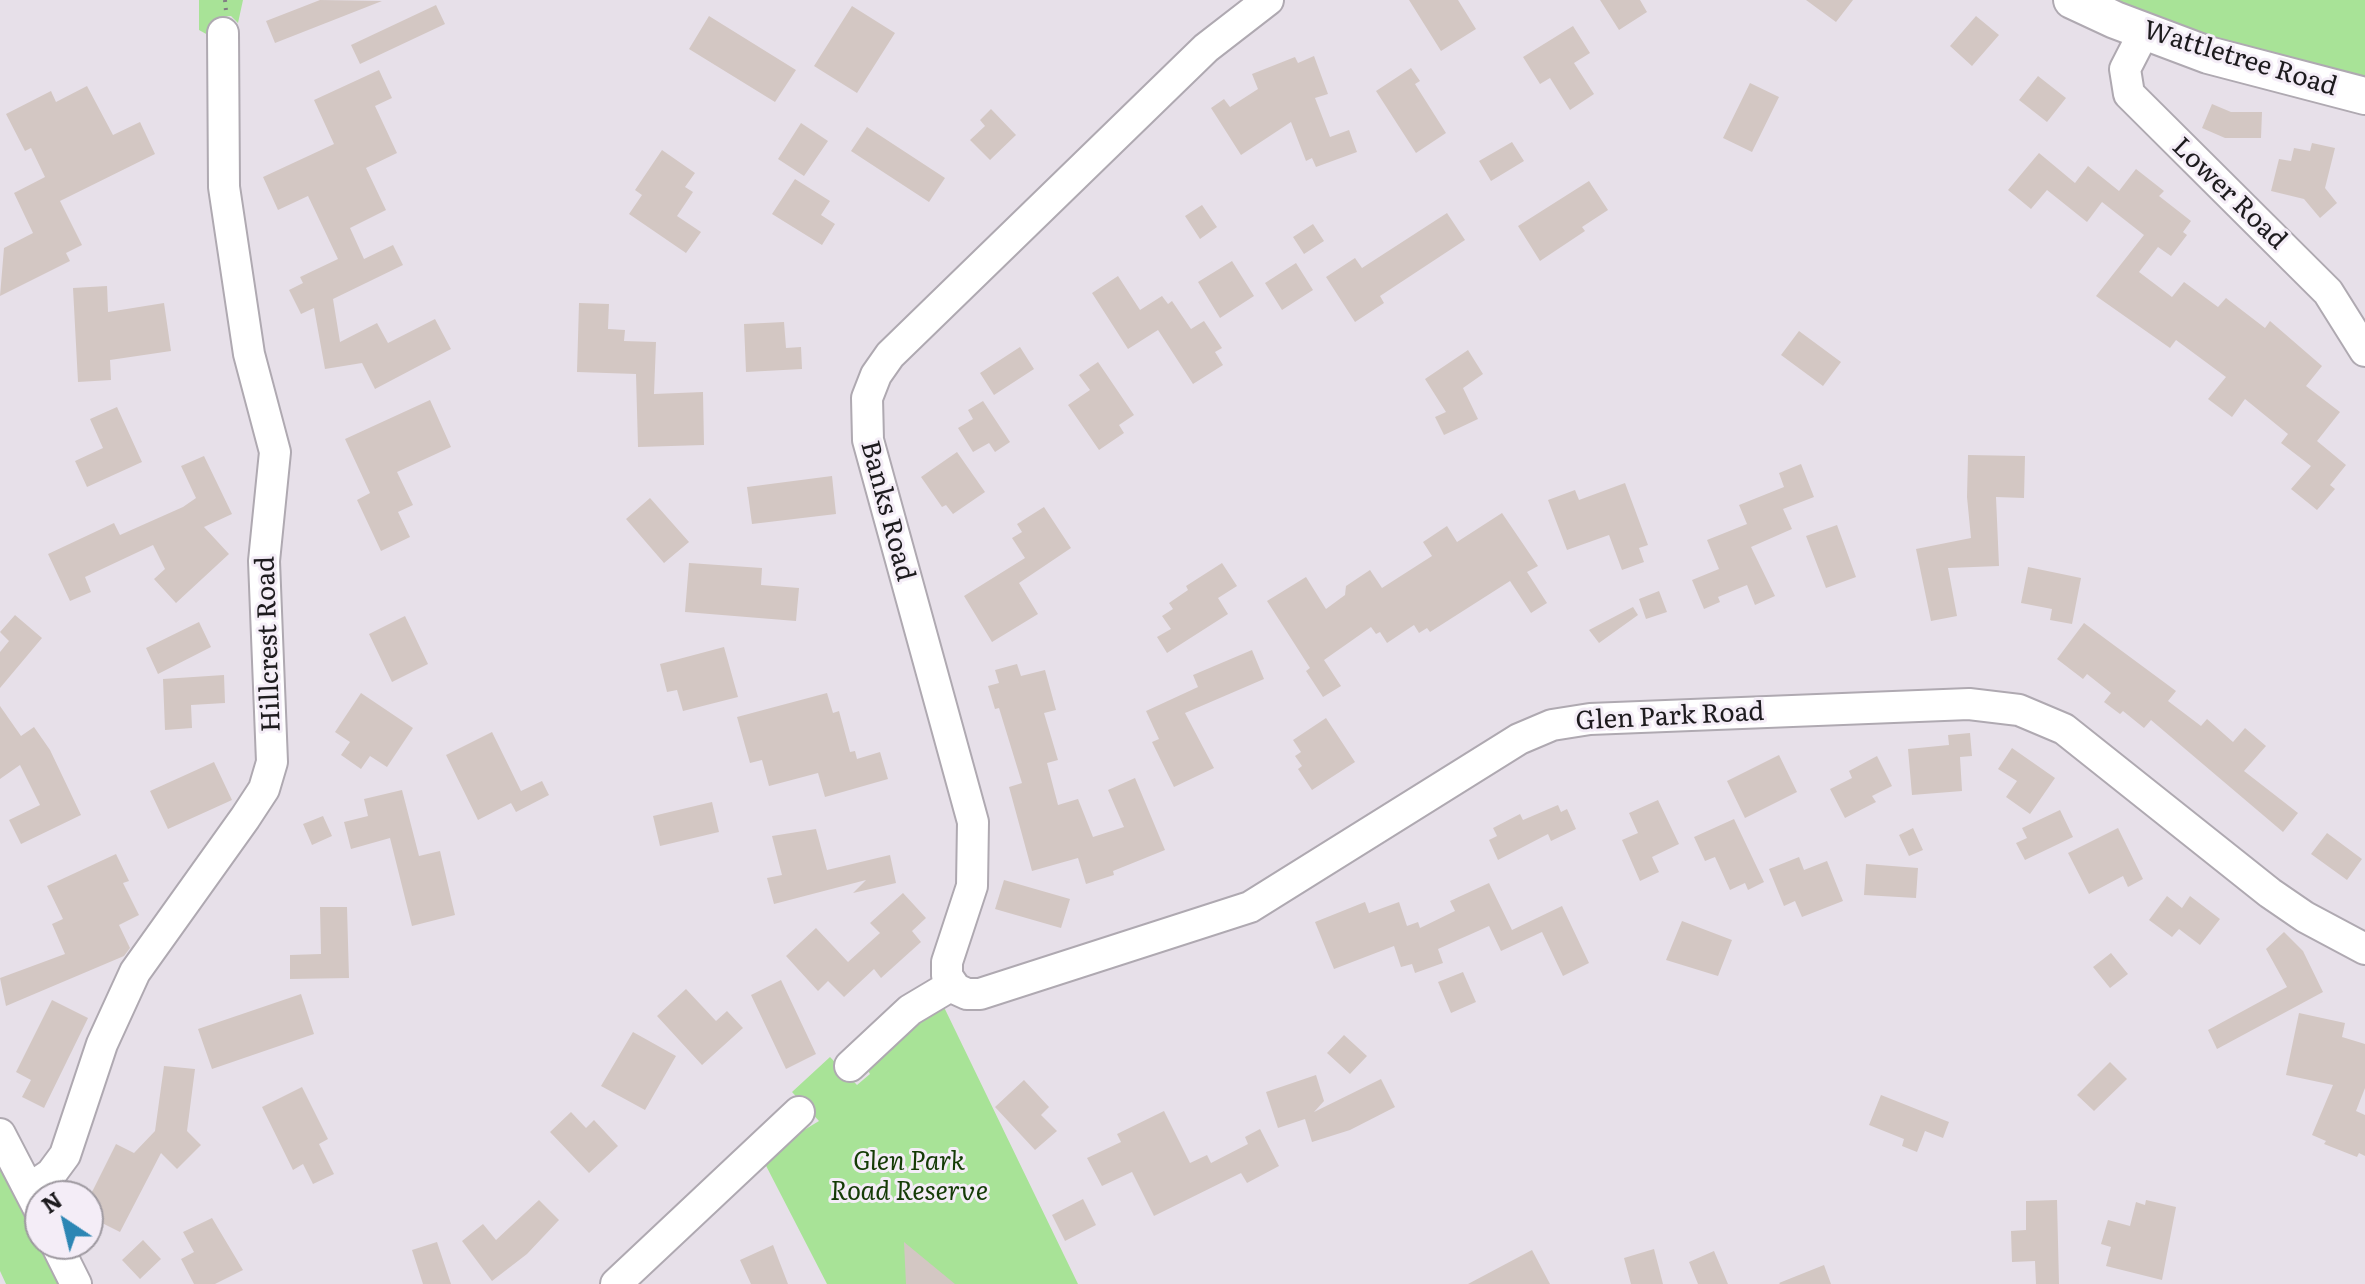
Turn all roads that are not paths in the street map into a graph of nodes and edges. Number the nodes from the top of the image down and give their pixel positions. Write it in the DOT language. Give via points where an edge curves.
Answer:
graph roads {
  1 [pos="1268,0"];
  2 [pos="2072,0"];
  3 [pos="2144,32"];
  4 [pos="223,33"];
  5 [pos="2365,96"];
  6 [pos="2365,351"];
  7 [pos="2365,949"];
  8 [pos="952,985"];
  9 [pos="850,1066"];
  10 [pos="799,1112"];
  11 [pos="0,1134"];
  12 [pos="47,1180"];
  13 [pos="24,1181"];
  14 [pos="64,1260"];
  15 [pos="76,1284"];
  16 [pos="616,1284"];
  1 -- 8 [label="street, Banks Road" via="1206,48 915,331 871,385 865,409 868,440 973,822 972,886 947,962"];
  2 -- 3 [label="main road, Wattletree Road"];
  3 -- 5 [label="main road, Wattletree Road"];
  3 -- 6 [label="street, Lower Road" via="2125,69 2129,94 2328,292"];
  4 -- 12 [label="street, Hillcrest Road" via="224,187 249,354 275,452 264,573 272,762 264,789 135,972 102,1044 65,1155"];
  7 -- 8 [label="street, Glen Park Road" via="2270,893 2064,729 2019,710 1969,704 1590,719 1552,725 1519,739 1250,907 980,994"];
  8 -- 9 [label="street" via="910,1010"];
  10 -- 16 [label="street"];
  11 -- 13 [label="street"];
  14 -- 15 [label="street"];
}
